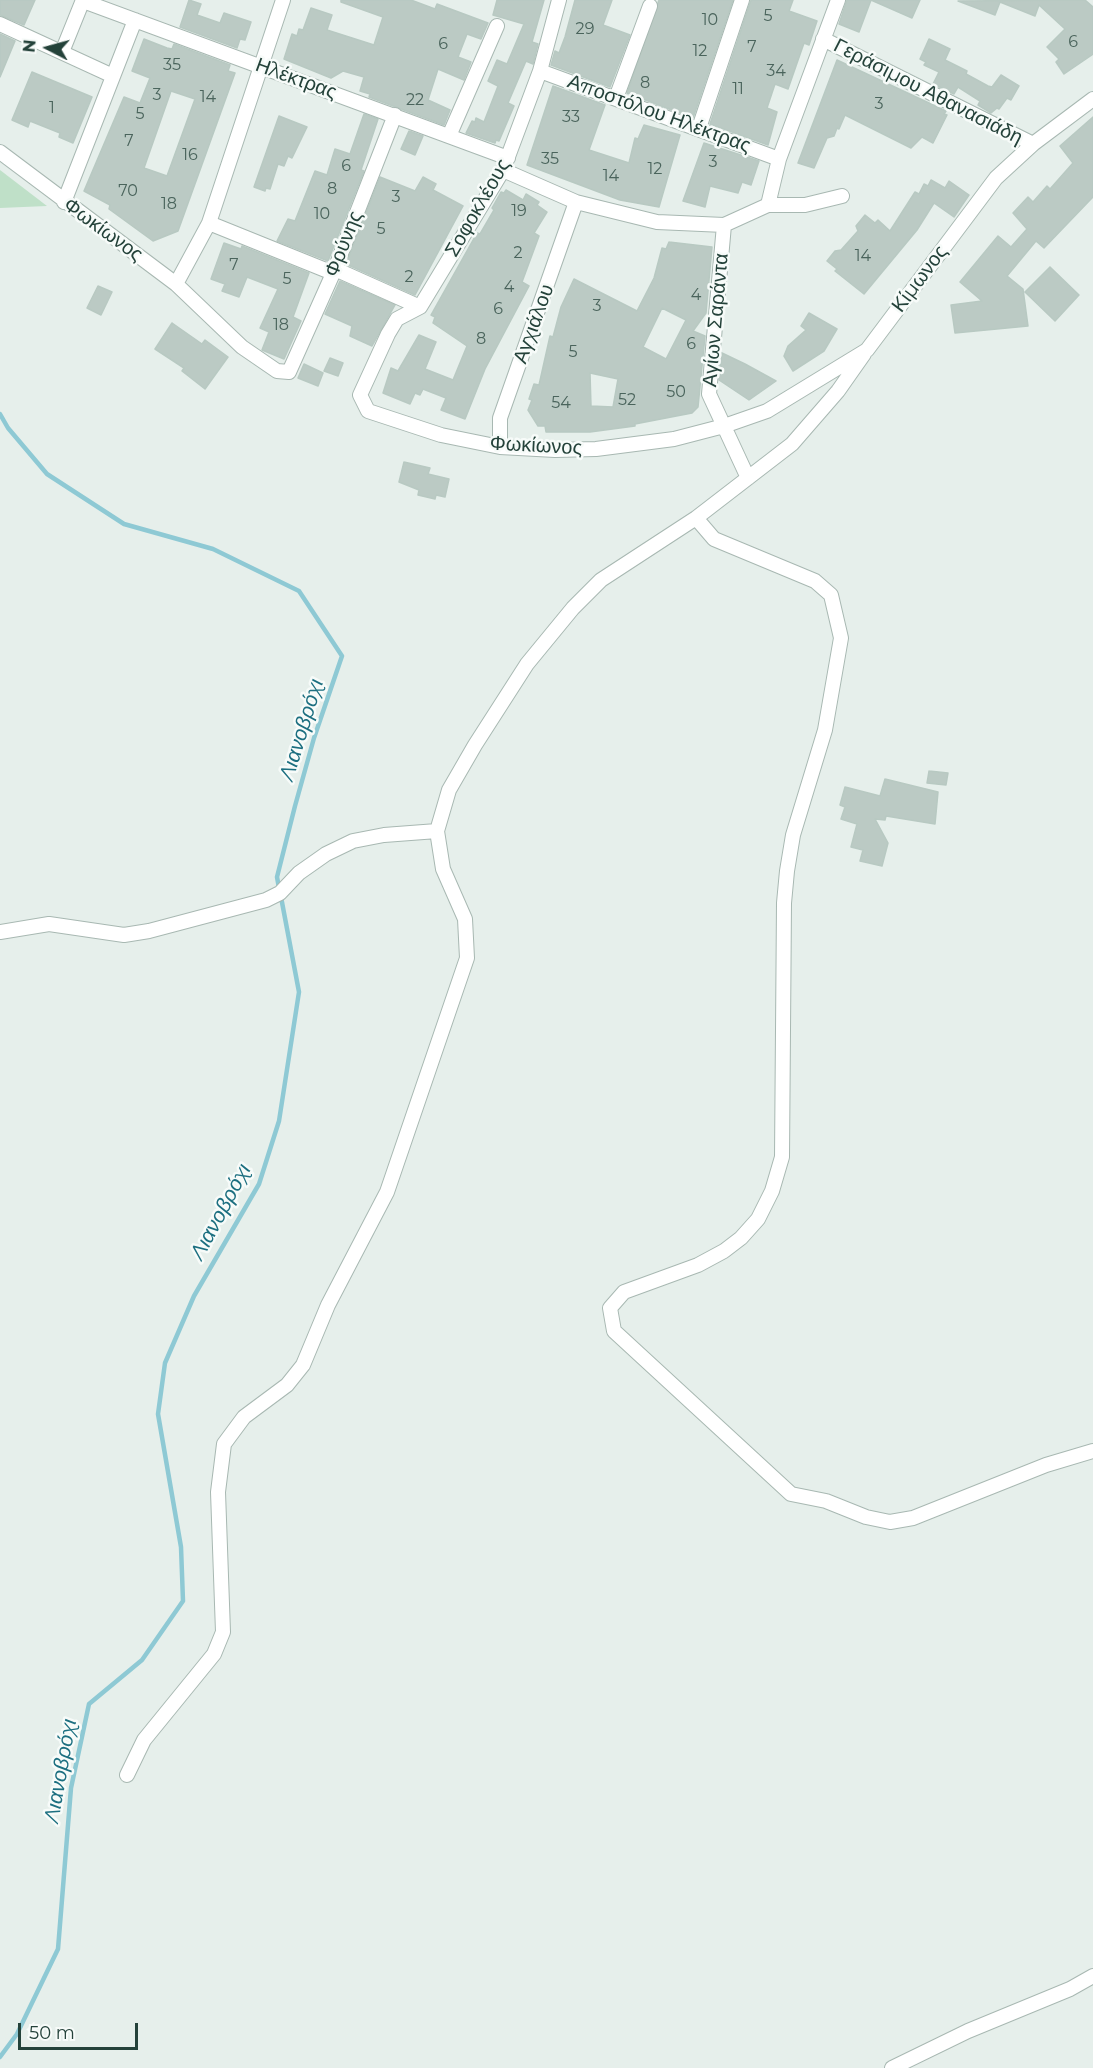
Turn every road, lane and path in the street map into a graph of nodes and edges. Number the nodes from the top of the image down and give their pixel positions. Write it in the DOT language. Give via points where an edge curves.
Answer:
graph roads {
  1 [pos="83,0"];
  2 [pos="283,0"];
  3 [pos="559,0"];
  4 [pos="742,0"];
  5 [pos="838,0"];
  6 [pos="650,6"];
  7 [pos="135,20"];
  8 [pos="0,24"];
  9 [pos="497,26"];
  10 [pos="823,39"];
  11 [pos="63,52"];
  12 [pos="263,67"];
  13 [pos="540,71"];
  14 [pos="113,76"];
  15 [pos="616,98"];
  16 [pos="1093,99"];
  17 [pos="395,115"];
  18 [pos="699,128"];
  19 [pos="449,136"];
  20 [pos="1033,144"];
  21 [pos="0,152"];
  22 [pos="779,159"];
  23 [pos="506,164"];
  24 [pos="842,196"];
  25 [pos="64,202"];
  26 [pos="576,202"];
  27 [pos="768,205"];
  28 [pos="209,223"];
  29 [pos="724,225"];
  30 [pos="334,271"];
  31 [pos="176,284"];
  32 [pos="420,307"];
  33 [pos="867,350"];
  34 [pos="289,372"];
  35 [pos="360,395"];
  36 [pos="724,426"];
  37 [pos="500,447"];
  38 [pos="748,478"];
  39 [pos="696,518"];
  40 [pos="437,831"];
  41 [pos="0,932"];
  42 [pos="1093,1451"];
  43 [pos="127,1774"];
  44 [pos="1093,1976"];
  45 [pos="892,2068"];
  1 -- 7 [label="street, Ηλέκτρας"];
  1 -- 11 [label="street"];
  2 -- 12 [label="street"];
  3 -- 13 [label="street, Σοφοκλέους"];
  4 -- 18 [label="street"];
  5 -- 10 [label="street"];
  6 -- 15 [label="street"];
  7 -- 12 [label="street, Ηλέκτρας"];
  7 -- 14 [label="street"];
  8 -- 11 [label="street"];
  9 -- 19 [label="street"];
  10 -- 20 [label="street, Γεράσιμου Αθανασιάδη"];
  10 -- 22 [label="street"];
  11 -- 14 [label="street"];
  12 -- 17 [label="street, Ηλέκτρας"];
  12 -- 28 [label="street"];
  13 -- 15 [label="street, Αποστόλου Ηλέκτρας"];
  13 -- 23 [label="street, Σοφοκλέους"];
  14 -- 25 [label="street"];
  15 -- 18 [label="street, Αποστόλου Ηλέκτρας"];
  16 -- 20 [label="street, Κίμωνος"];
  17 -- 19 [label="street, Ηλέκτρας"];
  17 -- 30 [label="street, Φρύνης"];
  18 -- 22 [label="street, Αποστόλου Ηλέκτρας"];
  19 -- 23 [label="street, Ηλέκτρας"];
  20 -- 33 [label="street, Κίμωνος" via="996,178"];
  21 -- 25 [label="street, Φωκίωνος"];
  22 -- 27 [label="street"];
  23 -- 26 [label="street, Ηλέκτρας"];
  23 -- 32 [label="street, Σοφοκλέους"];
  24 -- 27 [label="street, Ηλέκτρας" via="805,205"];
  25 -- 31 [label="street, Φωκίωνος"];
  26 -- 29 [label="street, Ηλέκτρας" via="657,222"];
  26 -- 37 [label="street, Αγχιάλου" via="500,418"];
  27 -- 29 [label="street, Ηλέκτρας"];
  28 -- 30 [label="street"];
  28 -- 31 [label="street"];
  29 -- 36 [label="street, Αγίων Σαράντα" via="709,394"];
  30 -- 32 [label="street"];
  30 -- 34 [label="street, Φρύνης"];
  31 -- 34 [label="street, Φωκίωνος" via="242,347 277,371"];
  32 -- 35 [label="street, Σοφοκλέους" via="397,319"];
  33 -- 36 [label="street, Κίμωνος" via="766,411"];
  33 -- 38 [label="street" via="792,444"];
  35 -- 37 [label="street, Φωκίωνος" via="368,411 441,435"];
  36 -- 37 [label="street, Φωκίωνος" via="596,449"];
  36 -- 38 [label="street, Αγίων Σαράντα"];
  38 -- 39 [label="street"];
  39 -- 40 [label="street" via="601,580 573,608 527,664 475,745 449,790"];
  39 -- 42 [label="street" via="714,539 815,581 831,595 841,638 825,730 793,835 787,871 782,1157 772,1191 758,1219 724,1251 698,1265 624,1292 610,1308 614,1331 791,1494 826,1501 866,1517 890,1522 913,1518 1046,1465"];
  40 -- 41 [label="street" via="353,841 326,854 266,900 149,931 124,935 49,924"];
  40 -- 43 [label="street" via="444,869 465,920 467,958 457,991 387,1192 328,1305 303,1365 287,1385 244,1417 224,1444 218,1492 223,1632 214,1654 144,1740"];
  44 -- 45 [label="street"];
}
